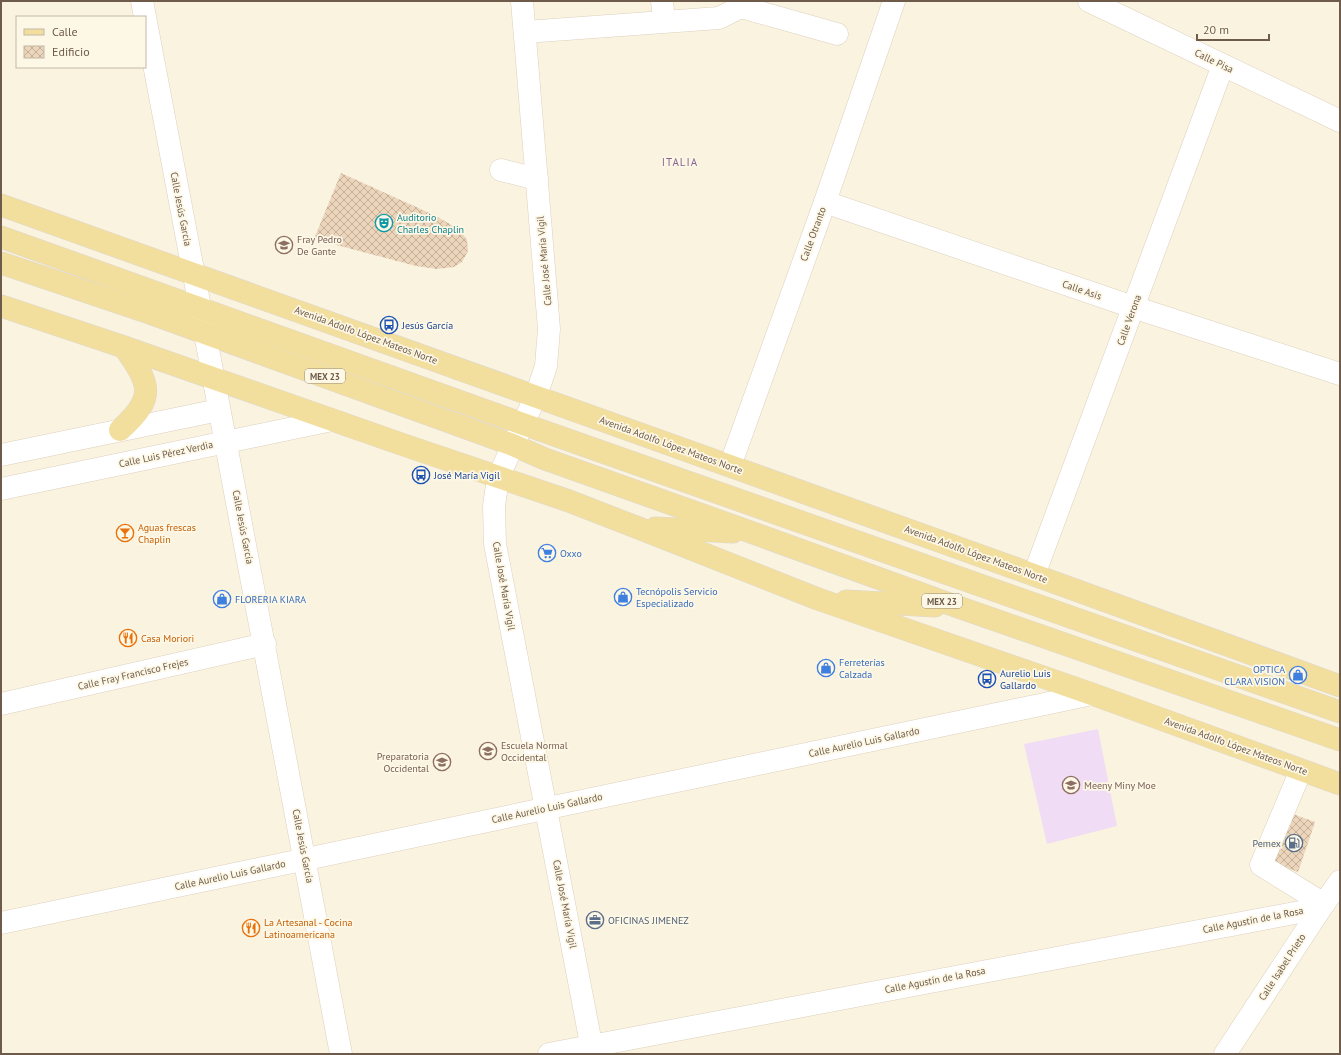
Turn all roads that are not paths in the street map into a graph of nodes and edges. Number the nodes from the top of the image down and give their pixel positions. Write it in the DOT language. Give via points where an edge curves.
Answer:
graph roads {
  1 [pos="142,1"];
  2 [pos="522,1"];
  3 [pos="894,1"];
  4 [pos="1089,1"];
  5 [pos="742,4"];
  6 [pos="663,11"];
  7 [pos="145,16"];
  8 [pos="146,22"];
  9 [pos="525,32"];
  10 [pos="836,34"];
  11 [pos="1223,65"];
  12 [pos="1340,121"];
  13 [pos="501,170"];
  14 [pos="537,179"];
  15 [pos="825,202"];
  16 [pos="1,204"];
  17 [pos="1,237"];
  18 [pos="1,263"];
  19 [pos="193,274"];
  20 [pos="2,306"];
  21 [pos="1133,307"];
  22 [pos="200,308"];
  23 [pos="205,332"];
  24 [pos="124,347"];
  25 [pos="1340,374"];
  26 [pos="214,378"];
  27 [pos="536,396"];
  28 [pos="219,410"];
  29 [pos="332,420"];
  30 [pos="523,424"];
  31 [pos="120,430"];
  32 [pos="226,442"];
  33 [pos="512,445"];
  34 [pos="1,454"];
  35 [pos="545,459"];
  36 [pos="730,466"];
  37 [pos="498,478"];
  38 [pos="1,489"];
  39 [pos="569,501"];
  40 [pos="636,527"];
  41 [pos="756,534"];
  42 [pos="1034,575"];
  43 [pos="818,599"];
  44 [pos="958,607"];
  45 [pos="265,644"];
  46 [pos="1340,686"];
  47 [pos="1092,694"];
  48 [pos="1,704"];
  49 [pos="1340,712"];
  50 [pos="1340,740"];
  51 [pos="1301,770"];
  52 [pos="1340,784"];
  53 [pos="546,808"];
  54 [pos="305,859"];
  55 [pos="1340,881"];
  56 [pos="1322,906"];
  57 [pos="1,923"];
  58 [pos="592,1050"];
  59 [pos="341,1054"];
  60 [pos="549,1054"];
  61 [pos="1225,1054"];
  1 -- 7 [label="street, Calle Jesús García"];
  2 -- 9 [label="street, Calle José María Vigil"];
  3 -- 15 [label="street, Calle Otranto"];
  4 -- 11 [label="street, Calle Pisa"];
  5 -- 6 [label="street" via="719,18"];
  5 -- 10 [label="street"];
  6 -- 9 [label="street"];
  8 -- 19 [label="street, Calle Jesús García"];
  9 -- 14 [label="street, Calle José María Vigil"];
  11 -- 12 [label="street, Calle Pisa"];
  11 -- 21 [label="street, Calle Verona"];
  13 -- 14 [label="street"];
  14 -- 27 [label="street, Calle José María Vigil" via="549,329 546,366"];
  15 -- 21 [label="street, Calle Asis"];
  15 -- 36 [label="street, Calle Otranto"];
  16 -- 19 [label="main road, Avenida Adolfo López Mateos Norte"];
  17 -- 22 [label="main road, MEX 23"];
  18 -- 23 [label="main road, MEX 23"];
  19 -- 22 [label="street, Calle Jesús García"];
  19 -- 27 [label="main road, Avenida Adolfo López Mateos Norte"];
  20 -- 24 [label="main road, Avenida Adolfo López Mateos Norte"];
  21 -- 25 [label="street, Calle Asis"];
  21 -- 42 [label="street, Calle Verona"];
  22 -- 23 [label="street, Calle Jesús García"];
  22 -- 30 [label="main road, MEX 23"];
  23 -- 26 [label="street, Calle Jesús García"];
  23 -- 33 [label="main road, MEX 23"];
  24 -- 26 [label="main road, Avenida Adolfo López Mateos Norte"];
  24 -- 31 [label="main road" via="139,368 145,381 146,392 144,403 137,414"];
  26 -- 28 [label="street, Calle Jesús García"];
  26 -- 29 [label="main road, Avenida Adolfo López Mateos Norte"];
  27 -- 30 [label="street, Calle José María Vigil"];
  27 -- 36 [label="main road, Avenida Adolfo López Mateos Norte"];
  28 -- 31 [label="street"];
  28 -- 32 [label="street, Calle Jesús García"];
  29 -- 32 [label="street, Calle Luis Pérez Verdia"];
  29 -- 37 [label="main road, Avenida Adolfo López Mateos Norte"];
  30 -- 33 [label="street, Calle José María Vigil"];
  30 -- 49 [label="main road, MEX 23"];
  31 -- 34 [label="street"];
  32 -- 38 [label="street, Calle Luis Pérez Verdia"];
  32 -- 45 [label="street, Calle Jesús García"];
  33 -- 35 [label="main road, MEX 23"];
  33 -- 37 [label="street, Calle José María Vigil"];
  35 -- 39 [label="main road"];
  35 -- 41 [label="main road, MEX 23"];
  36 -- 42 [label="main road, Avenida Adolfo López Mateos Norte"];
  37 -- 39 [label="main road, Avenida Adolfo López Mateos Norte"];
  37 -- 53 [label="street, Calle José María Vigil" via="494,506 495,544"];
  39 -- 40 [label="main road, Avenida Adolfo López Mateos Norte"];
  40 -- 41 [label="main road"];
  40 -- 43 [label="main road, Avenida Adolfo López Mateos Norte"];
  41 -- 44 [label="main road, MEX 23"];
  42 -- 46 [label="main road, Avenida Adolfo López Mateos Norte"];
  43 -- 44 [label="main road"];
  43 -- 47 [label="main road, Avenida Adolfo López Mateos Norte"];
  44 -- 50 [label="main road, MEX 23"];
  45 -- 48 [label="street, Calle Fray Francisco Frejes"];
  45 -- 54 [label="street, Calle Jesús García"];
  47 -- 51 [label="main road, Avenida Adolfo López Mateos Norte"];
  47 -- 53 [label="street, Calle Aurelio Luis Gallardo"];
  51 -- 52 [label="main road, Avenida Adolfo López Mateos Norte"];
  51 -- 56 [label="street" via="1261,865"];
  53 -- 54 [label="street, Calle Aurelio Luis Gallardo"];
  53 -- 58 [label="street, Calle José María Vigil"];
  54 -- 57 [label="street, Calle Aurelio Luis Gallardo"];
  54 -- 59 [label="street, Calle Jesús García"];
  55 -- 56 [label="street, Calle Isabel Prieto"];
  56 -- 58 [label="street, Calle Agustín de la Rosa"];
  56 -- 61 [label="street, Calle Isabel Prieto"];
  58 -- 60 [label="street, Calle Agustín de la Rosa"];
}
